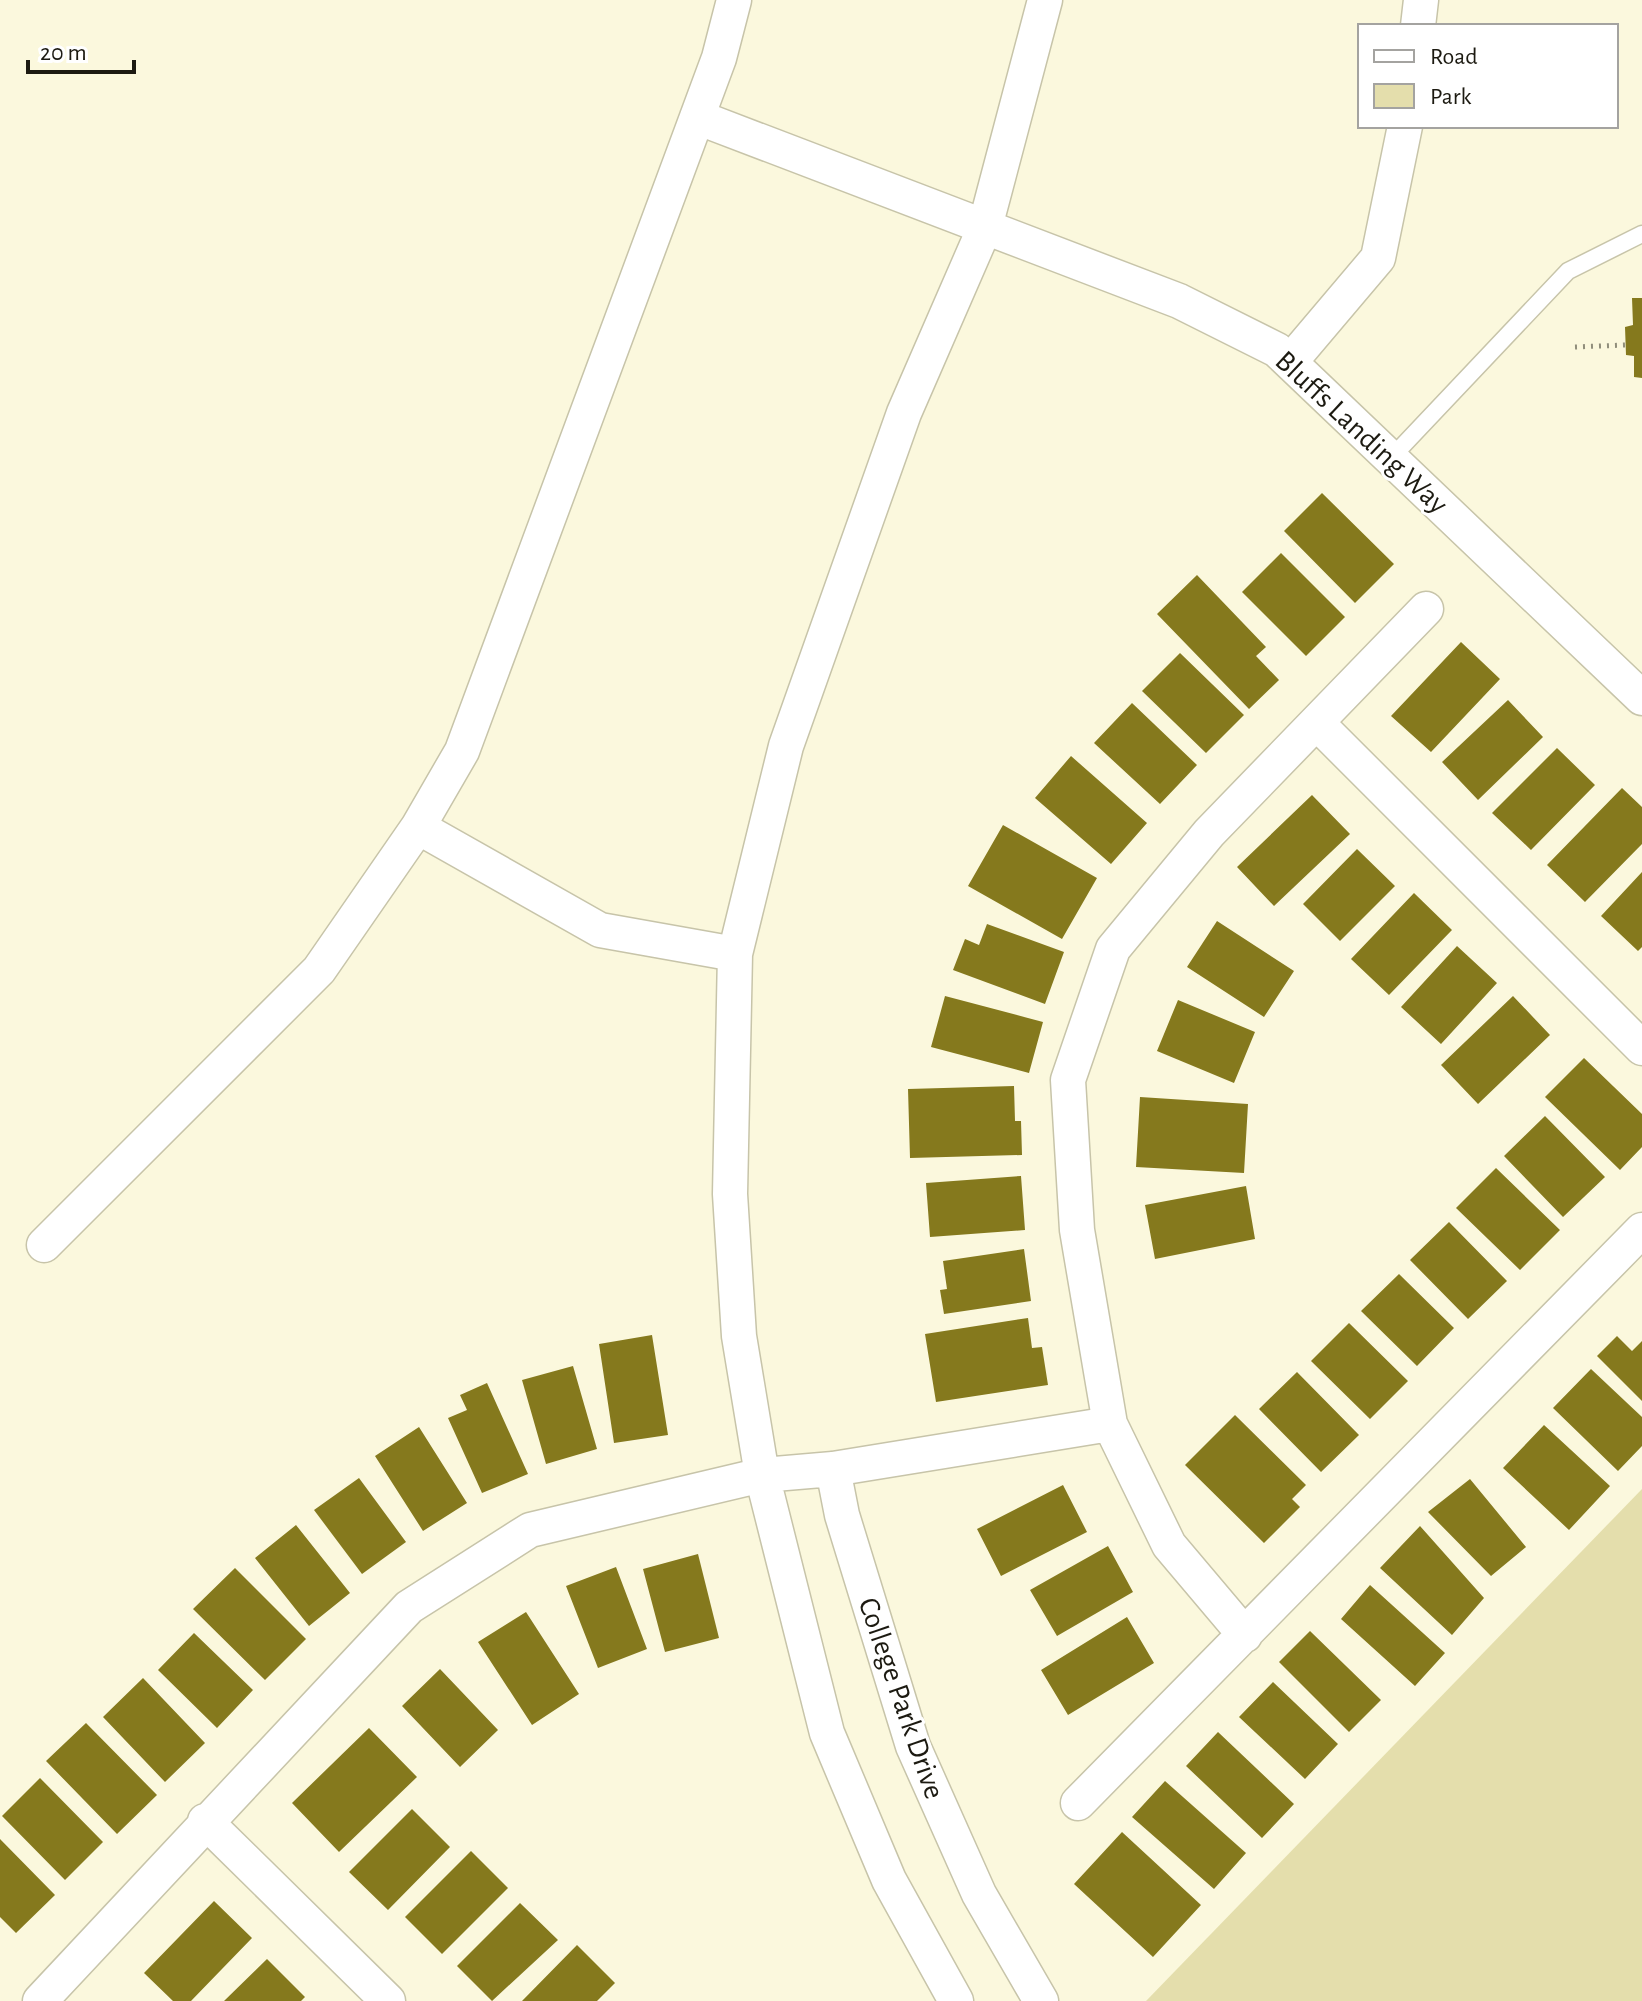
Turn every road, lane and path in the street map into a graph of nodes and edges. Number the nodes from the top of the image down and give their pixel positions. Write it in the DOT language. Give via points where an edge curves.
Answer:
graph roads {
  1 [pos="734,0"];
  2 [pos="1045,0"];
  3 [pos="1421,0"];
  4 [pos="1418,24"];
  5 [pos="697,117"];
  6 [pos="1405,128"];
  7 [pos="985,227"];
  8 [pos="1642,234"];
  9 [pos="1626,345"];
  10 [pos="1575,347"];
  11 [pos="1290,362"];
  12 [pos="1392,457"];
  13 [pos="1426,609"];
  14 [pos="1642,698"];
  15 [pos="1317,723"];
  16 [pos="418,827"];
  17 [pos="735,954"];
  18 [pos="1642,1048"];
  19 [pos="1642,1230"];
  20 [pos="44,1245"];
  21 [pos="1110,1424"];
  22 [pos="833,1469"];
  23 [pos="762,1475"];
  24 [pos="1245,1635"];
  25 [pos="1078,1803"];
  26 [pos="205,1821"];
  27 [pos="40,2001"];
  28 [pos="388,2001"];
  29 [pos="956,2001"];
  30 [pos="1041,2001"];
  1 -- 5 [label="street"];
  2 -- 7 [label="street"];
  3 -- 4 [label="street"];
  5 -- 7 [label="street, Bluffs Landing Way"];
  5 -- 16 [label="street" via="462,751"];
  6 -- 11 [label="street" via="1378,258"];
  7 -- 11 [label="street, Bluffs Landing Way" via="1179,301 1277,350"];
  7 -- 17 [label="street" via="904,413 786,746"];
  8 -- 12 [label="lane" via="1568,271"];
  9 -- 10 [label="path"];
  11 -- 12 [label="street, Bluffs Landing Way"];
  12 -- 14 [label="street, Bluffs Landing Way"];
  13 -- 15 [label="street"];
  15 -- 18 [label="street"];
  15 -- 21 [label="street" via="1209,833 1113,949 1068,1080 1077,1230"];
  16 -- 17 [label="street" via="600,930"];
  16 -- 20 [label="street" via="319,970"];
  17 -- 23 [label="street" via="730,1194 739,1336"];
  19 -- 24 [label="street"];
  21 -- 22 [label="street"];
  21 -- 24 [label="street" via="1169,1545"];
  22 -- 23 [label="street"];
  22 -- 30 [label="street, College Park Drive" via="842,1515 913,1746 979,1894"];
  23 -- 26 [label="street" via="530,1530 409,1607"];
  23 -- 29 [label="street" via="827,1733 889,1880"];
  24 -- 25 [label="street"];
  26 -- 27 [label="street"];
  26 -- 28 [label="street"];
}
